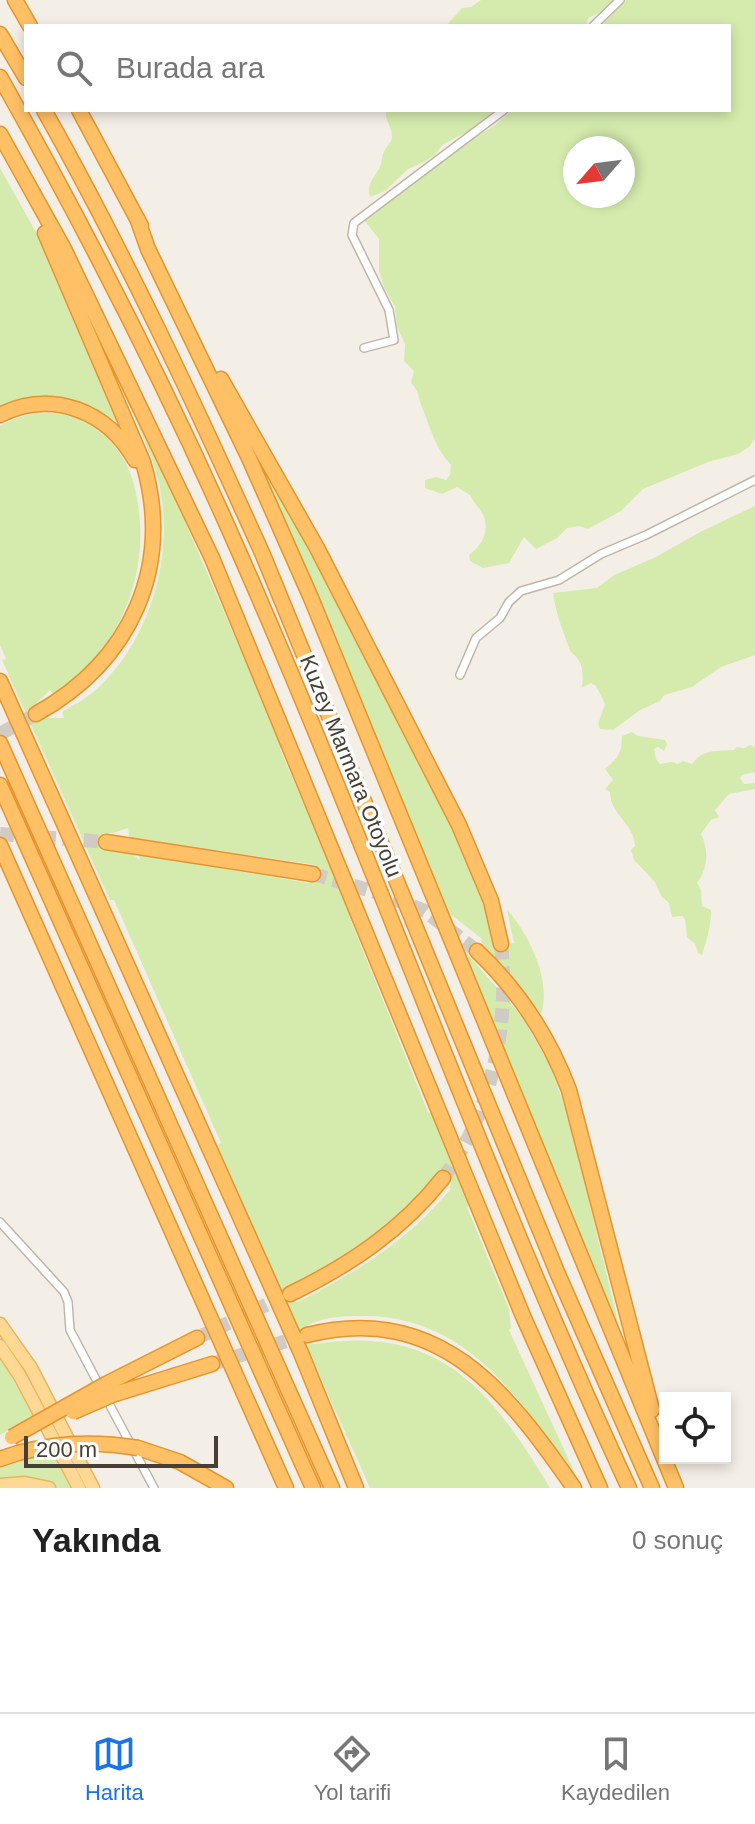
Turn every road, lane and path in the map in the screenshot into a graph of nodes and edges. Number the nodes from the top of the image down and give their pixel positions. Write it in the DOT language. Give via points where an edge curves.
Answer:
graph roads {
  1 [pos="15,0"];
  2 [pos="620,0"];
  3 [pos="29,24"];
  4 [pos="595,24"];
  5 [pos="0,34"];
  6 [pos="24,75"];
  7 [pos="0,77"];
  8 [pos="45,112"];
  9 [pos="80,112"];
  10 [pos="501,112"];
  11 [pos="0,134"];
  12 [pos="0,150"];
  13 [pos="29,193"];
  14 [pos="137,218"];
  15 [pos="364,348"];
  16 [pos="0,415"];
  17 [pos="755,480"];
  18 [pos="147,575"];
  19 [pos="0,669"];
  20 [pos="460,675"];
  21 [pos="0,681"];
  22 [pos="36,714"];
  23 [pos="23,729"];
  24 [pos="0,743"];
  25 [pos="0,785"];
  26 [pos="106,842"];
  27 [pos="0,845"];
  28 [pos="313,874"];
  29 [pos="501,944"];
  30 [pos="477,951"];
  31 [pos="443,1178"];
  32 [pos="0,1222"];
  33 [pos="290,1294"];
  34 [pos="0,1324"];
  35 [pos="307,1335"];
  36 [pos="197,1338"];
  37 [pos="0,1346"];
  38 [pos="212,1364"];
  39 [pos="469,1366"];
  40 [pos="109,1389"];
  41 [pos="659,1427"];
  42 [pos="12,1444"];
  43 [pos="0,1450"];
  44 [pos="0,1459"];
  45 [pos="673,1464"];
  46 [pos="0,1485"];
  47 [pos="49,1488"];
  48 [pos="79,1488"];
  49 [pos="93,1488"];
  50 [pos="154,1488"];
  51 [pos="226,1488"];
  52 [pos="286,1488"];
  53 [pos="313,1488"];
  54 [pos="332,1488"];
  55 [pos="356,1488"];
  56 [pos="564,1488"];
  57 [pos="574,1488"];
  58 [pos="600,1488"];
  59 [pos="629,1488"];
  60 [pos="652,1488"];
  61 [pos="676,1488"];
  62 [pos="683,1488"];
  1 -- 3 [label="highway"];
  2 -- 4 [label="street"];
  5 -- 6 [label="highway"];
  7 -- 59 [label="highway, Kuzey Marmara Otoyolu" via="92,244 232,535 535,1276"];
  8 -- 60 [label="highway, Kuzey Marmara Otoyolu" via="111,235 263,555 557,1272"];
  9 -- 14 [label="highway"];
  10 -- 15 [label="street" via="354,223 352,235 389,310 394,340"];
  11 -- 13 [label="highway"];
  12 -- 13 [label="highway"];
  13 -- 18 [label="highway" via="143,462 155,530"];
  13 -- 58 [label="highway" via="140,405 212,558 523,1316"];
  14 -- 29 [label="highway" via="317,548 453,813 482,875"];
  14 -- 61 [label="highway" via="305,583"];
  16 -- 18 [label="highway" via="36,404 71,406 99,419 123,440 146,497"];
  17 -- 20 [label="street" via="601,554 559,580 521,591 476,638"];
  18 -- 22 [label="highway" via="112,652 81,685"];
  19 -- 23 [label="highway"];
  21 -- 23 [label="highway"];
  23 -- 55 [label="highway" via="297,1343"];
  24 -- 54 [label="highway"];
  25 -- 53 [label="highway"];
  26 -- 28 [label="highway"];
  27 -- 52 [label="highway"];
  30 -- 41 [label="highway" via="535,1020 563,1075"];
  31 -- 33 [label="highway" via="377,1244"];
  32 -- 50 [label="street" via="64,1292 70,1330"];
  34 -- 49 [label="main road" via="35,1376"];
  35 -- 39 [label="highway" via="345,1327 388,1329 431,1342"];
  36 -- 40 [label="highway"];
  37 -- 48 [label="main road"];
  38 -- 40 [label="highway"];
  39 -- 56 [label="highway" via="510,1410"];
  39 -- 57 [label="highway" via="511,1404"];
  40 -- 42 [label="highway, bridge"];
  42 -- 43 [label="highway"];
  42 -- 44 [label="highway"];
  42 -- 51 [label="highway, bridge" via="138,1448 180,1462"];
  45 -- 62 [label="highway"];
  46 -- 47 [label="main road"];
}
